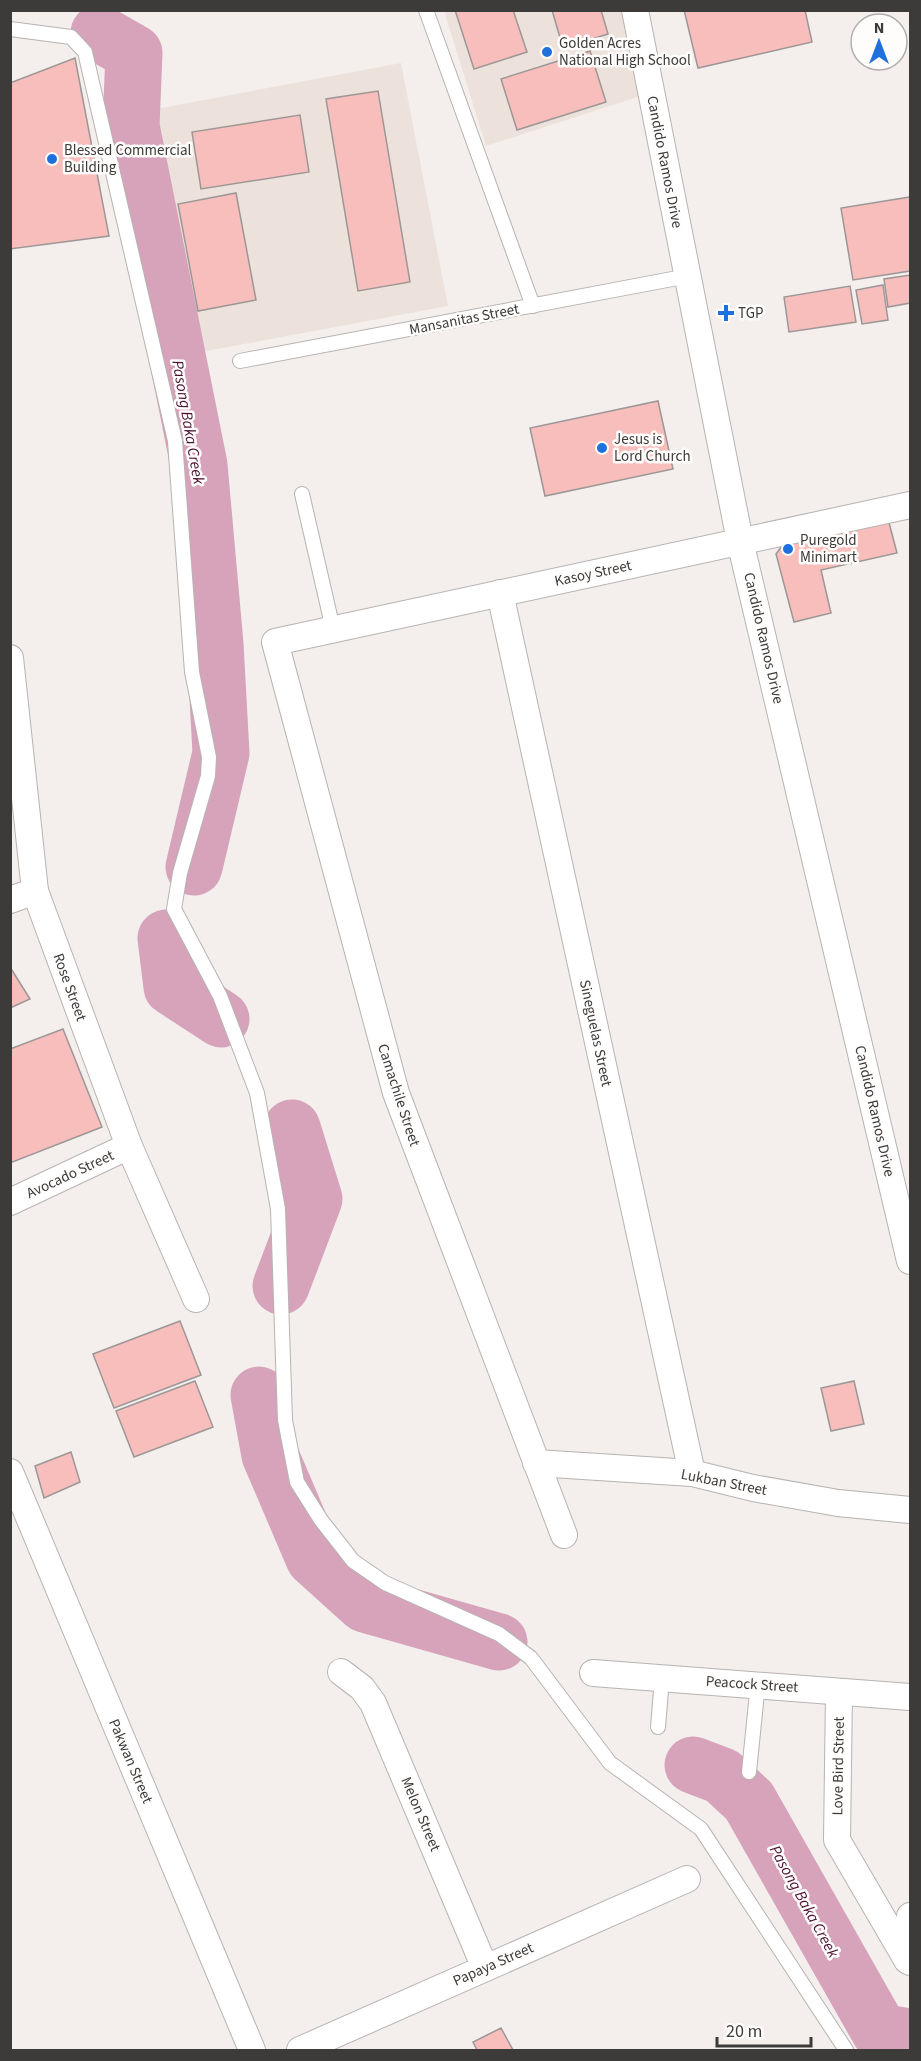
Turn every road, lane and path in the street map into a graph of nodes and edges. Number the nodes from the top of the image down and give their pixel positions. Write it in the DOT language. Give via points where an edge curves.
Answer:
graph roads {
  1 [pos="426,10"];
  2 [pos="635,10"];
  3 [pos="10,29"];
  4 [pos="688,276"];
  5 [pos="533,306"];
  6 [pos="240,361"];
  7 [pos="302,494"];
  8 [pos="910,505"];
  9 [pos="740,541"];
  10 [pos="500,593"];
  11 [pos="333,629"];
  12 [pos="275,642"];
  13 [pos="10,658"];
  14 [pos="35,891"];
  15 [pos="10,900"];
  16 [pos="129,1146"];
  17 [pos="10,1202"];
  18 [pos="910,1261"];
  19 [pos="196,1299"];
  20 [pos="536,1462"];
  21 [pos="10,1472"];
  22 [pos="692,1473"];
  23 [pos="910,1510"];
  24 [pos="564,1535"];
  25 [pos="341,1672"];
  26 [pos="593,1673"];
  27 [pos="662,1678"];
  28 [pos="758,1683"];
  29 [pos="839,1692"];
  30 [pos="910,1697"];
  31 [pos="658,1727"];
  32 [pos="749,1772"];
  33 [pos="687,1879"];
  34 [pos="910,1916"];
  35 [pos="909,1961"];
  36 [pos="485,1968"];
  37 [pos="252,2050"];
  38 [pos="300,2050"];
  39 [pos="846,2050"];
  1 -- 5 [label="lane"];
  2 -- 4 [label="street, Candido Ramos Drive"];
  3 -- 39 [label="lane" via="70,37 85,52 175,441 192,672 209,757 208,776 180,873 174,909 219,996 257,1093 278,1209 285,1420 297,1482 353,1562 385,1583 514,1644 531,1658 610,1763 701,1829"];
  4 -- 5 [label="lane, Mansanitas Street"];
  4 -- 9 [label="street, Candido Ramos Drive"];
  5 -- 6 [label="lane, Mansanitas Street"];
  7 -- 11 [label="lane"];
  8 -- 9 [label="street, Kasoy Street"];
  9 -- 10 [label="street, Kasoy Street"];
  9 -- 18 [label="street, Candido Ramos Drive"];
  10 -- 11 [label="street, Kasoy Street"];
  10 -- 22 [label="street, Sineguelas Street"];
  11 -- 12 [label="street, Kasoy Street"];
  12 -- 20 [label="street, Camachile Street" via="396,1093"];
  13 -- 14 [label="street, Rose Street"];
  14 -- 15 [label="street"];
  14 -- 16 [label="street, Rose Street"];
  16 -- 17 [label="street, Avocado Street"];
  16 -- 19 [label="street, Rose Street"];
  20 -- 22 [label="street, Lukban Street"];
  20 -- 24 [label="street, Camachile Street"];
  21 -- 37 [label="street, Pakwan Street"];
  22 -- 23 [label="street, Lukban Street" via="838,1503"];
  25 -- 36 [label="street, Melon Street" via="362,1688 373,1703"];
  26 -- 27 [label="street, Peacock Street"];
  27 -- 28 [label="street, Peacock Street"];
  27 -- 31 [label="lane"];
  28 -- 29 [label="street, Peacock Street"];
  28 -- 32 [label="lane"];
  29 -- 30 [label="street, Peacock Street"];
  29 -- 35 [label="street, Love Bird Street" via="837,1840"];
  33 -- 36 [label="street, Papaya Street"];
  34 -- 35 [label="street"];
  36 -- 38 [label="street, Papaya Street"];
}
